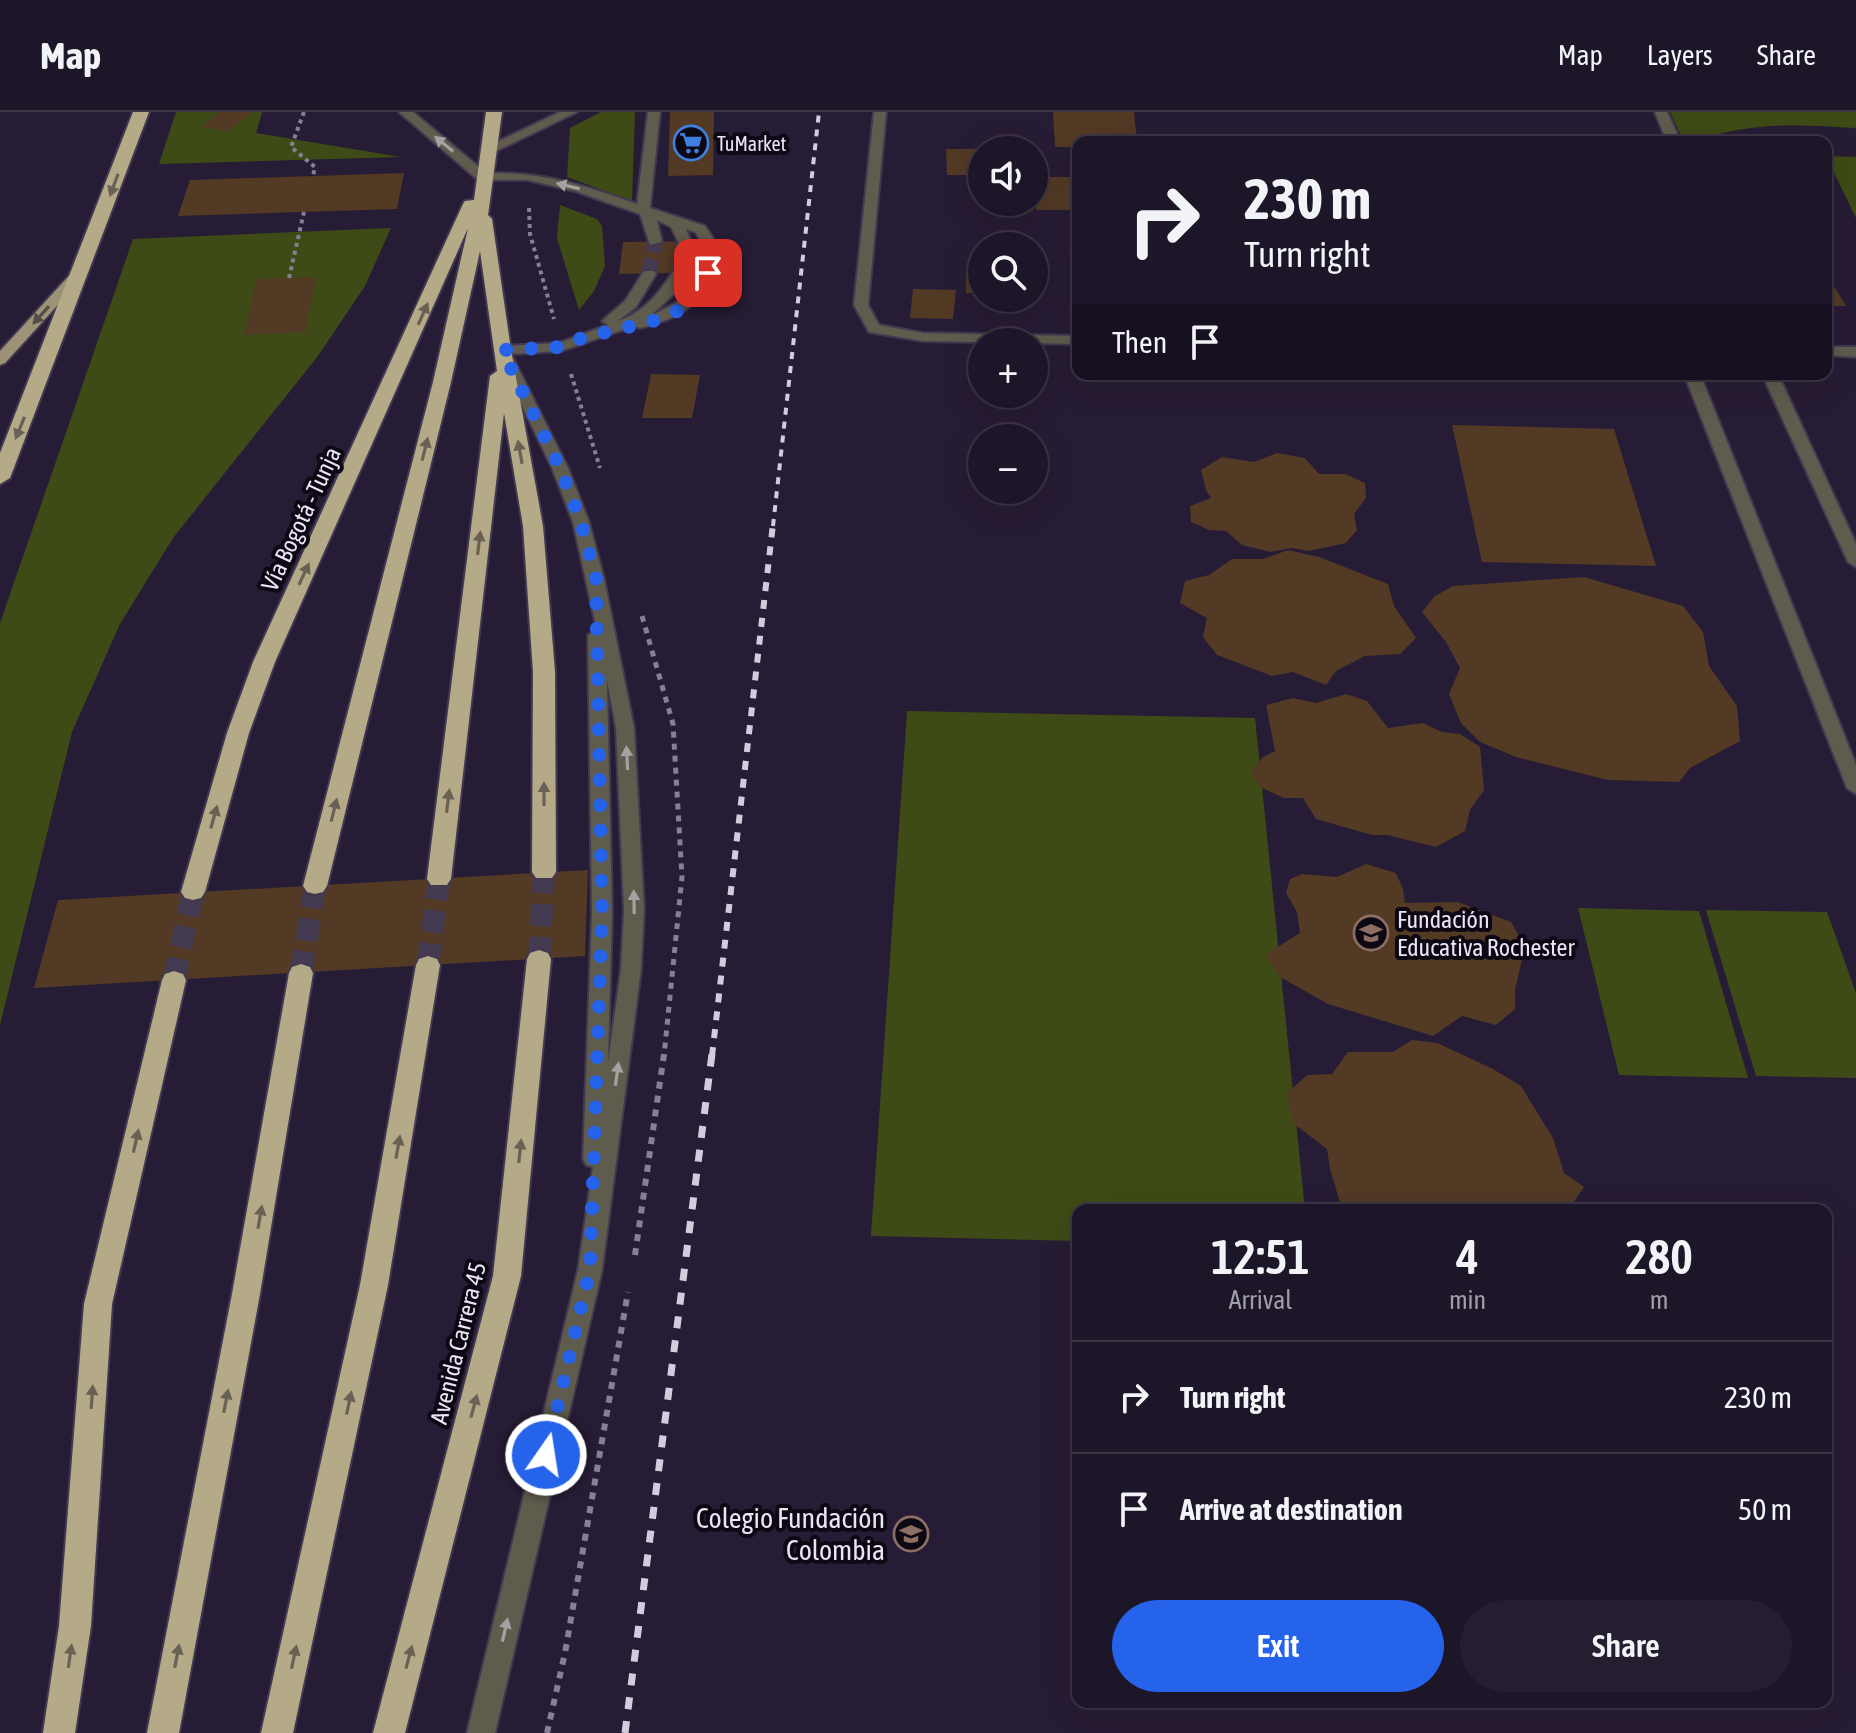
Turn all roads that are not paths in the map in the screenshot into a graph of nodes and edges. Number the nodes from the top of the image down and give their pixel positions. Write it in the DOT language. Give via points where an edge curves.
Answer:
graph roads {
  1 [pos="141,112"];
  2 [pos="405,112"];
  3 [pos="494,112"];
  4 [pos="571,112"];
  5 [pos="654,112"];
  6 [pos="880,112"];
  7 [pos="1661,112"];
  8 [pos="1671,136"];
  9 [pos="489,149"];
  10 [pos="483,177"];
  11 [pos="482,205"];
  12 [pos="643,209"];
  13 [pos="667,219"];
  14 [pos="684,241"];
  15 [pos="708,241"];
  16 [pos="655,242"];
  17 [pos="82,270"];
  18 [pos="679,273"];
  19 [pos="708,273"];
  20 [pos="649,274"];
  21 [pos="582,338"];
  22 [pos="1072,340"];
  23 [pos="502,350"];
  24 [pos="1832,351"];
  25 [pos="1856,352"];
  26 [pos="0,360"];
  27 [pos="1694,380"];
  28 [pos="1773,380"];
  29 [pos="0,478"];
  30 [pos="1856,562"];
  31 [pos="1856,788"];
  32 [pos="544,872"];
  33 [pos="439,879"];
  34 [pos="315,886"];
  35 [pos="193,892"];
  36 [pos="539,959"];
  37 [pos="428,965"];
  38 [pos="301,973"];
  39 [pos="174,980"];
  40 [pos="59,1733"];
  41 [pos="163,1733"];
  42 [pos="277,1733"];
  43 [pos="389,1733"];
  44 [pos="481,1733"];
  1 -- 17 [label="highway, one-way"];
  10 -- 2 [label="street, one-way"];
  3 -- 9 [label="highway, Vía Bogotá - Tunja"];
  4 -- 9 [label="street"];
  5 -- 12 [label="street"];
  6 -- 22 [label="street" via="861,305 874,329 923,337"];
  7 -- 8 [label="street"];
  9 -- 10 [label="highway, Vía Bogotá - Tunja"];
  10 -- 11 [label="highway, Vía Bogotá - Tunja"];
  12 -- 10 [label="street, one-way" via="528,176"];
  35 -- 10 [label="highway, Vía Bogotá - Tunja, one-way" via="264,662"];
  11 -- 23 [label="highway, Vía Bogotá - Tunja"];
  34 -- 11 [label="highway, Vía Bogotá - Tunja, one-way"];
  12 -- 13 [label="street"];
  12 -- 16 [label="street"];
  13 -- 14 [label="street" via="677,225"];
  13 -- 15 [label="street" via="700,229"];
  17 -- 26 [label="main road, one-way"];
  17 -- 29 [label="highway, one-way"];
  18 -- 21 [label="street" via="652,309"];
  19 -- 21 [label="street" via="703,289 682,309"];
  20 -- 21 [label="street" via="639,295 619,316"];
  21 -- 23 [label="street" via="561,347"];
  32 -- 23 [label="highway, Vía Bogotá - Tunja, one-way" via="544,672 533,526"];
  33 -- 23 [label="highway, Vía Bogotá - Tunja, one-way"];
  44 -- 23 [label="street, one-way" via="590,1270 631,969 634,910 625,728 596,579 560,468"];
  24 -- 25 [label="street"];
  27 -- 31 [label="street"];
  28 -- 30 [label="street"];
  43 -- 36 [label="highway, Avenida Carrera 45, one-way" via="507,1276"];
  42 -- 37 [label="highway, one-way" via="374,1285"];
  41 -- 38 [label="highway, one-way"];
  40 -- 39 [label="highway, one-way" via="75,1626 98,1304"];
}
